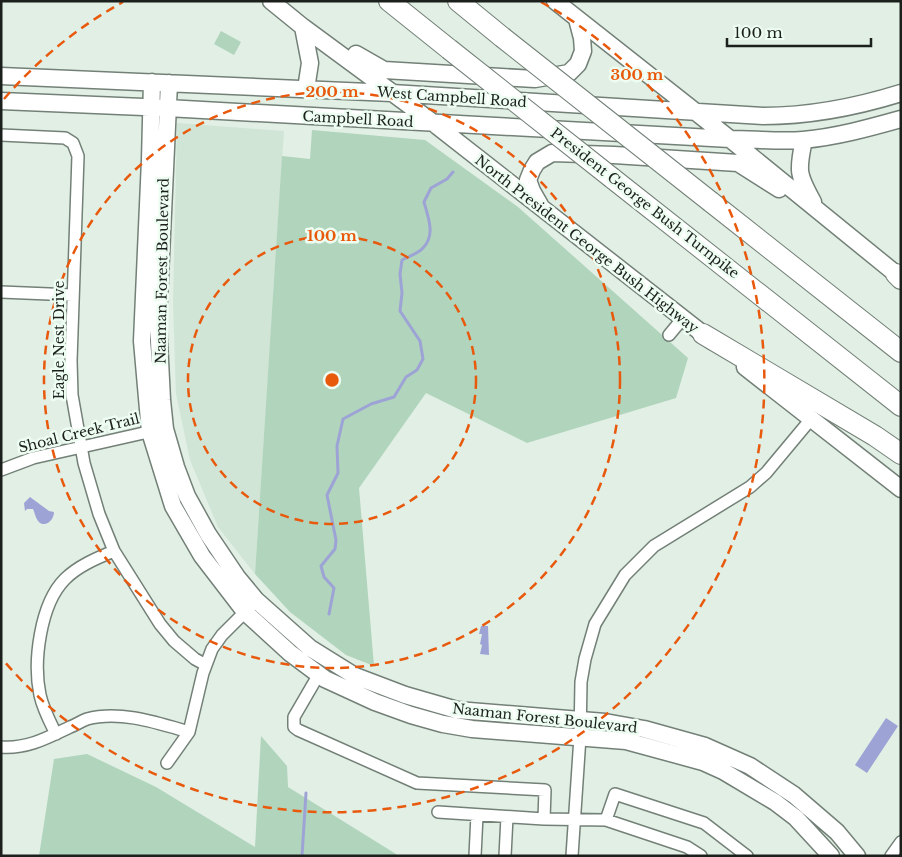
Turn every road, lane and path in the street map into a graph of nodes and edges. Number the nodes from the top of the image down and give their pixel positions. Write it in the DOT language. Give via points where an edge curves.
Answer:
graph roads {
  1 [pos="271,1"];
  2 [pos="389,1"];
  3 [pos="458,1"];
  4 [pos="555,1"];
  5 [pos="577,19"];
  6 [pos="303,27"];
  7 [pos="1,76"];
  8 [pos="152,82"];
  9 [pos="169,83"];
  10 [pos="306,89"];
  11 [pos="392,93"];
  12 [pos="901,93"];
  13 [pos="1,101"];
  14 [pos="151,107"];
  15 [pos="168,108"];
  16 [pos="696,113"];
  17 [pos="901,119"];
  18 [pos="432,122"];
  19 [pos="1,135"];
  20 [pos="730,139"];
  21 [pos="804,140"];
  22 [pos="818,211"];
  23 [pos="545,212"];
  24 [pos="145,274"];
  25 [pos="899,277"];
  26 [pos="1,292"];
  27 [pos="73,294"];
  28 [pos="158,312"];
  29 [pos="683,318"];
  30 [pos="703,334"];
  31 [pos="670,335"];
  32 [pos="901,352"];
  33 [pos="901,406"];
  34 [pos="811,419"];
  35 [pos="158,430"];
  36 [pos="81,448"];
  37 [pos="901,454"];
  38 [pos="1,470"];
  39 [pos="901,489"];
  40 [pos="114,551"];
  41 [pos="256,600"];
  42 [pos="244,612"];
  43 [pos="206,665"];
  44 [pos="319,674"];
  45 [pos="580,729"];
  46 [pos="189,732"];
  47 [pos="56,734"];
  48 [pos="1,747"];
  49 [pos="167,763"];
  50 [pos="438,812"];
  51 [pos="477,815"];
  52 [pos="507,817"];
  53 [pos="544,820"];
  54 [pos="606,820"];
  55 [pos="574,821"];
  56 [pos="901,842"];
  57 [pos="475,856"];
  58 [pos="505,856"];
  59 [pos="572,856"];
  60 [pos="701,856"];
  61 [pos="747,856"];
  62 [pos="831,856"];
  63 [pos="856,856"];
  64 [pos="891,856"];
  1 -- 6 [label="main road, North President George Bush Highway"];
  2 -- 33 [label="highway, President George Bush Turnpike, bridge"];
  3 -- 32 [label="highway, bridge"];
  4 -- 5 [label="main road"];
  5 -- 6 [label="main road" via="583,51 578,64 569,73 535,79 384,70"];
  5 -- 16 [label="main road"];
  6 -- 10 [label="main road" via="310,62"];
  6 -- 11 [label="main road, North President George Bush Highway"];
  7 -- 8 [label="main road, West Campbell Road"];
  8 -- 9 [label="main road, West Campbell Road"];
  8 -- 14 [label="main road, Naaman Forest Boulevard"];
  9 -- 10 [label="main road, West Campbell Road"];
  9 -- 15 [label="main road, Naaman Forest Boulevard"];
  10 -- 11 [label="main road, West Campbell Road"];
  11 -- 16 [label="main road, West Campbell Road"];
  11 -- 18 [label="main road, North President George Bush Highway"];
  12 -- 16 [label="main road, West Campbell Road" via="826,112 790,116"];
  13 -- 14 [label="main road"];
  14 -- 15 [label="main road"];
  14 -- 24 [label="main road, Naaman Forest Boulevard"];
  15 -- 18 [label="main road, Campbell Road"];
  15 -- 28 [label="main road, Naaman Forest Boulevard"];
  16 -- 20 [label="main road"];
  17 -- 21 [label="main road, West Campbell Road"];
  18 -- 20 [label="main road, West Campbell Road"];
  18 -- 23 [label="main road, North President George Bush Highway"];
  19 -- 27 [label="street, Eagle Nest Drive" via="65,138 73,143 78,156"];
  20 -- 21 [label="main road, West Campbell Road"];
  20 -- 22 [label="main road"];
  21 -- 22 [label="main road" via="799,174"];
  22 -- 23 [label="main road" via="738,163 552,152 537,162 528,180"];
  22 -- 25 [label="main road"];
  23 -- 29 [label="main road, North President George Bush Highway"];
  24 -- 28 [label="main road" via="154,309"];
  24 -- 35 [label="main road, Naaman Forest Boulevard" via="142,341"];
  26 -- 27 [label="street"];
  27 -- 36 [label="street, Eagle Nest Drive" via="72,395"];
  28 -- 35 [label="main road, Naaman Forest Boulevard" via="162,400"];
  29 -- 30 [label="main road, North President George Bush Highway"];
  29 -- 31 [label="street"];
  30 -- 34 [label="main road, North President George Bush Highway"];
  30 -- 37 [label="highway"];
  34 -- 39 [label="main road, North President George Bush Highway"];
  34 -- 45 [label="street" via="766,473 750,487 654,546 625,575 595,624 585,659"];
  35 -- 36 [label="street, Shoal Creek Trail"];
  35 -- 41 [label="main road, Naaman Forest Boulevard" via="208,534"];
  35 -- 42 [label="main road, Naaman Forest Boulevard" via="173,506 202,556"];
  36 -- 38 [label="street, Shoal Creek Trail" via="33,458"];
  36 -- 40 [label="street, Eagle Nest Drive" via="99,514"];
  40 -- 43 [label="street, Eagle Nest Drive" via="160,624 174,641"];
  40 -- 47 [label="street" via="65,579 46,610 40,633 38,683"];
  41 -- 42 [label="street"];
  41 -- 45 [label="main road, Naaman Forest Boulevard" via="310,648 355,676 457,710"];
  42 -- 43 [label="street" via="222,635"];
  42 -- 44 [label="main road, Naaman Forest Boulevard"];
  43 -- 46 [label="street"];
  44 -- 45 [label="main road, Naaman Forest Boulevard" via="375,702 443,724 472,729"];
  44 -- 53 [label="street" via="294,717 294,726 298,730 417,783 545,790"];
  45 -- 55 [label="street"];
  45 -- 62 [label="main road, Naaman Forest Boulevard" via="704,762 723,771 796,818"];
  45 -- 63 [label="main road, Naaman Forest Boulevard" via="605,722 644,729 705,746 750,766 794,795 837,832"];
  46 -- 47 [label="street" via="158,723 103,717 86,720"];
  46 -- 49 [label="street"];
  47 -- 48 [label="street" via="42,742"];
  50 -- 51 [label="street"];
  51 -- 52 [label="street"];
  51 -- 57 [label="street"];
  52 -- 53 [label="street"];
  52 -- 58 [label="street"];
  53 -- 55 [label="street"];
  54 -- 55 [label="street"];
  54 -- 60 [label="street" via="687,847"];
  54 -- 61 [label="street" via="615,794 704,823"];
  55 -- 59 [label="street"];
  56 -- 64 [label="street"];
}
